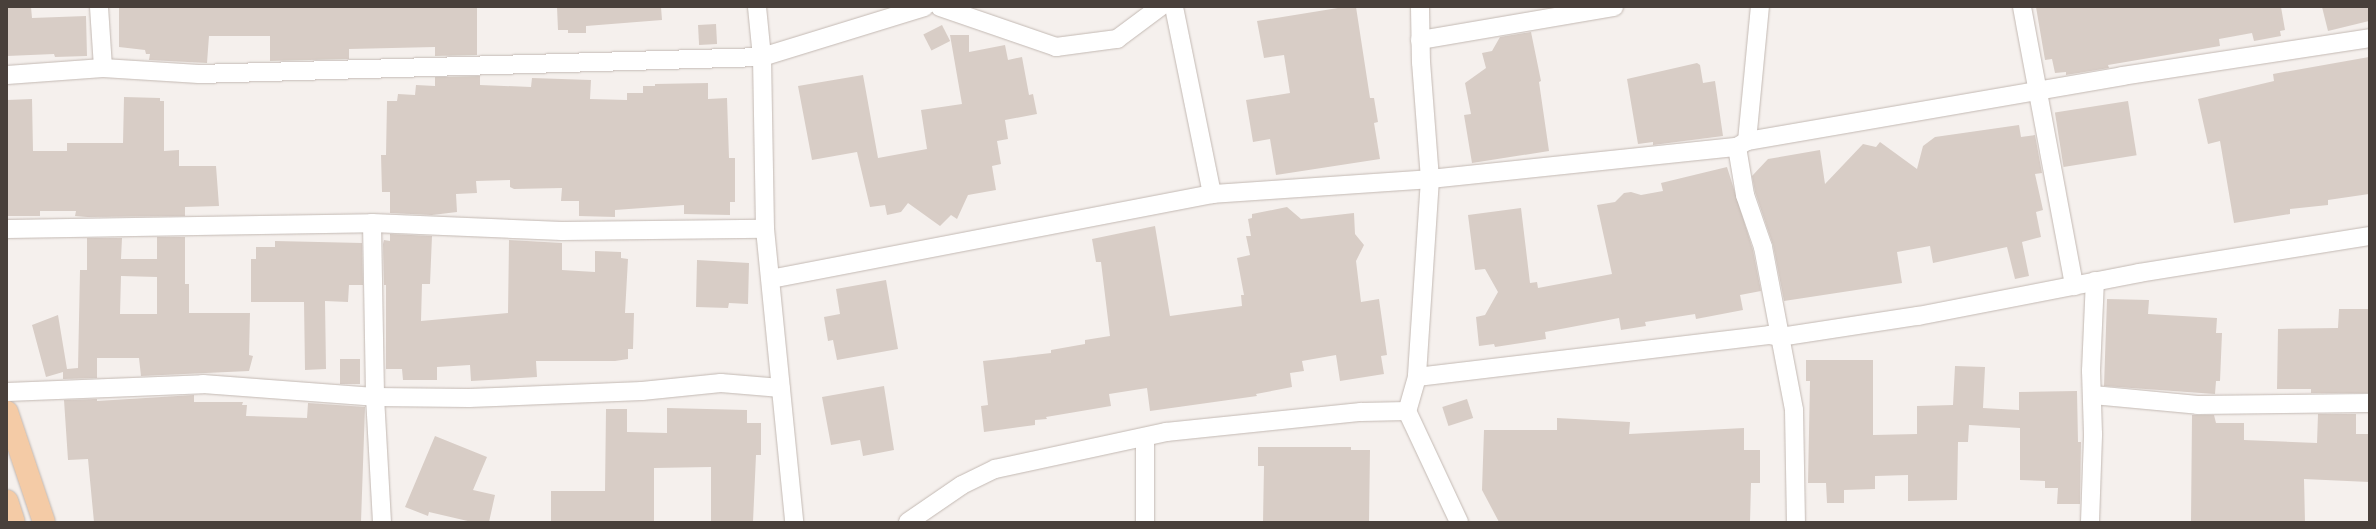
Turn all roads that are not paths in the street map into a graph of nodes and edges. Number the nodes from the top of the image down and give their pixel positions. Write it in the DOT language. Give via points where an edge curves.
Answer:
graph roads {
  1 [pos="99,7"];
  2 [pos="757,7"];
  3 [pos="924,7"];
  4 [pos="940,7"];
  5 [pos="1160,7"];
  6 [pos="1174,7"];
  7 [pos="1420,7"];
  8 [pos="1614,7"];
  9 [pos="1760,7"];
  10 [pos="2022,7"];
  11 [pos="2369,38"];
  12 [pos="1420,40"];
  13 [pos="762,57"];
  14 [pos="104,68"];
  15 [pos="7,74"];
  16 [pos="2038,90"];
  17 [pos="1742,144"];
  18 [pos="1430,179"];
  19 [pos="1212,194"];
  20 [pos="372,223"];
  21 [pos="7,229"];
  22 [pos="765,229"];
  23 [pos="2369,236"];
  24 [pos="771,279"];
  25 [pos="2095,281"];
  26 [pos="2074,286"];
  27 [pos="1780,337"];
  28 [pos="1418,377"];
  29 [pos="781,388"];
  30 [pos="7,392"];
  31 [pos="2092,395"];
  32 [pos="375,397"];
  33 [pos="2369,402"];
  34 [pos="1407,411"];
  35 [pos="7,412"];
  36 [pos="1145,437"];
  37 [pos="7,501"];
  38 [pos="14,522"];
  39 [pos="44,522"];
  40 [pos="382,522"];
  41 [pos="794,522"];
  42 [pos="908,522"];
  43 [pos="1145,522"];
  44 [pos="1459,522"];
  45 [pos="1796,522"];
  46 [pos="2090,522"];
  1 -- 14 [label="street"];
  2 -- 13 [label="street"];
  3 -- 13 [label="street"];
  4 -- 5 [label="street" via="1056,47 1117,39"];
  6 -- 19 [label="street"];
  7 -- 12 [label="street"];
  8 -- 12 [label="street"];
  9 -- 17 [label="street"];
  10 -- 16 [label="street"];
  11 -- 16 [label="street"];
  12 -- 18 [label="street"];
  13 -- 14 [label="street" via="199,74"];
  13 -- 22 [label="street"];
  14 -- 15 [label="street"];
  16 -- 17 [label="street"];
  16 -- 26 [label="street"];
  17 -- 18 [label="street"];
  17 -- 27 [label="street" via="1745,195 1763,247"];
  18 -- 19 [label="street"];
  18 -- 28 [label="street"];
  19 -- 24 [label="street"];
  20 -- 21 [label="street"];
  20 -- 22 [label="street" via="562,231"];
  20 -- 32 [label="street"];
  22 -- 24 [label="street"];
  23 -- 25 [label="street"];
  24 -- 29 [label="street"];
  25 -- 26 [label="street"];
  25 -- 31 [label="street"];
  26 -- 27 [label="street" via="1918,316"];
  27 -- 28 [label="street" via="1769,335"];
  27 -- 45 [label="street" via="1794,410"];
  28 -- 34 [label="street"];
  29 -- 32 [label="street" via="721,383 642,391 469,398"];
  29 -- 41 [label="street"];
  30 -- 32 [label="street" via="204,384"];
  31 -- 33 [label="street" via="2198,405"];
  31 -- 46 [label="street"];
  32 -- 40 [label="street"];
  34 -- 36 [label="street" via="1361,412 1166,432"];
  34 -- 44 [label="street"];
  35 -- 39 [label="main road"];
  36 -- 42 [label="street" via="995,469 962,485"];
  36 -- 43 [label="street"];
  37 -- 38 [label="main road"];
}
